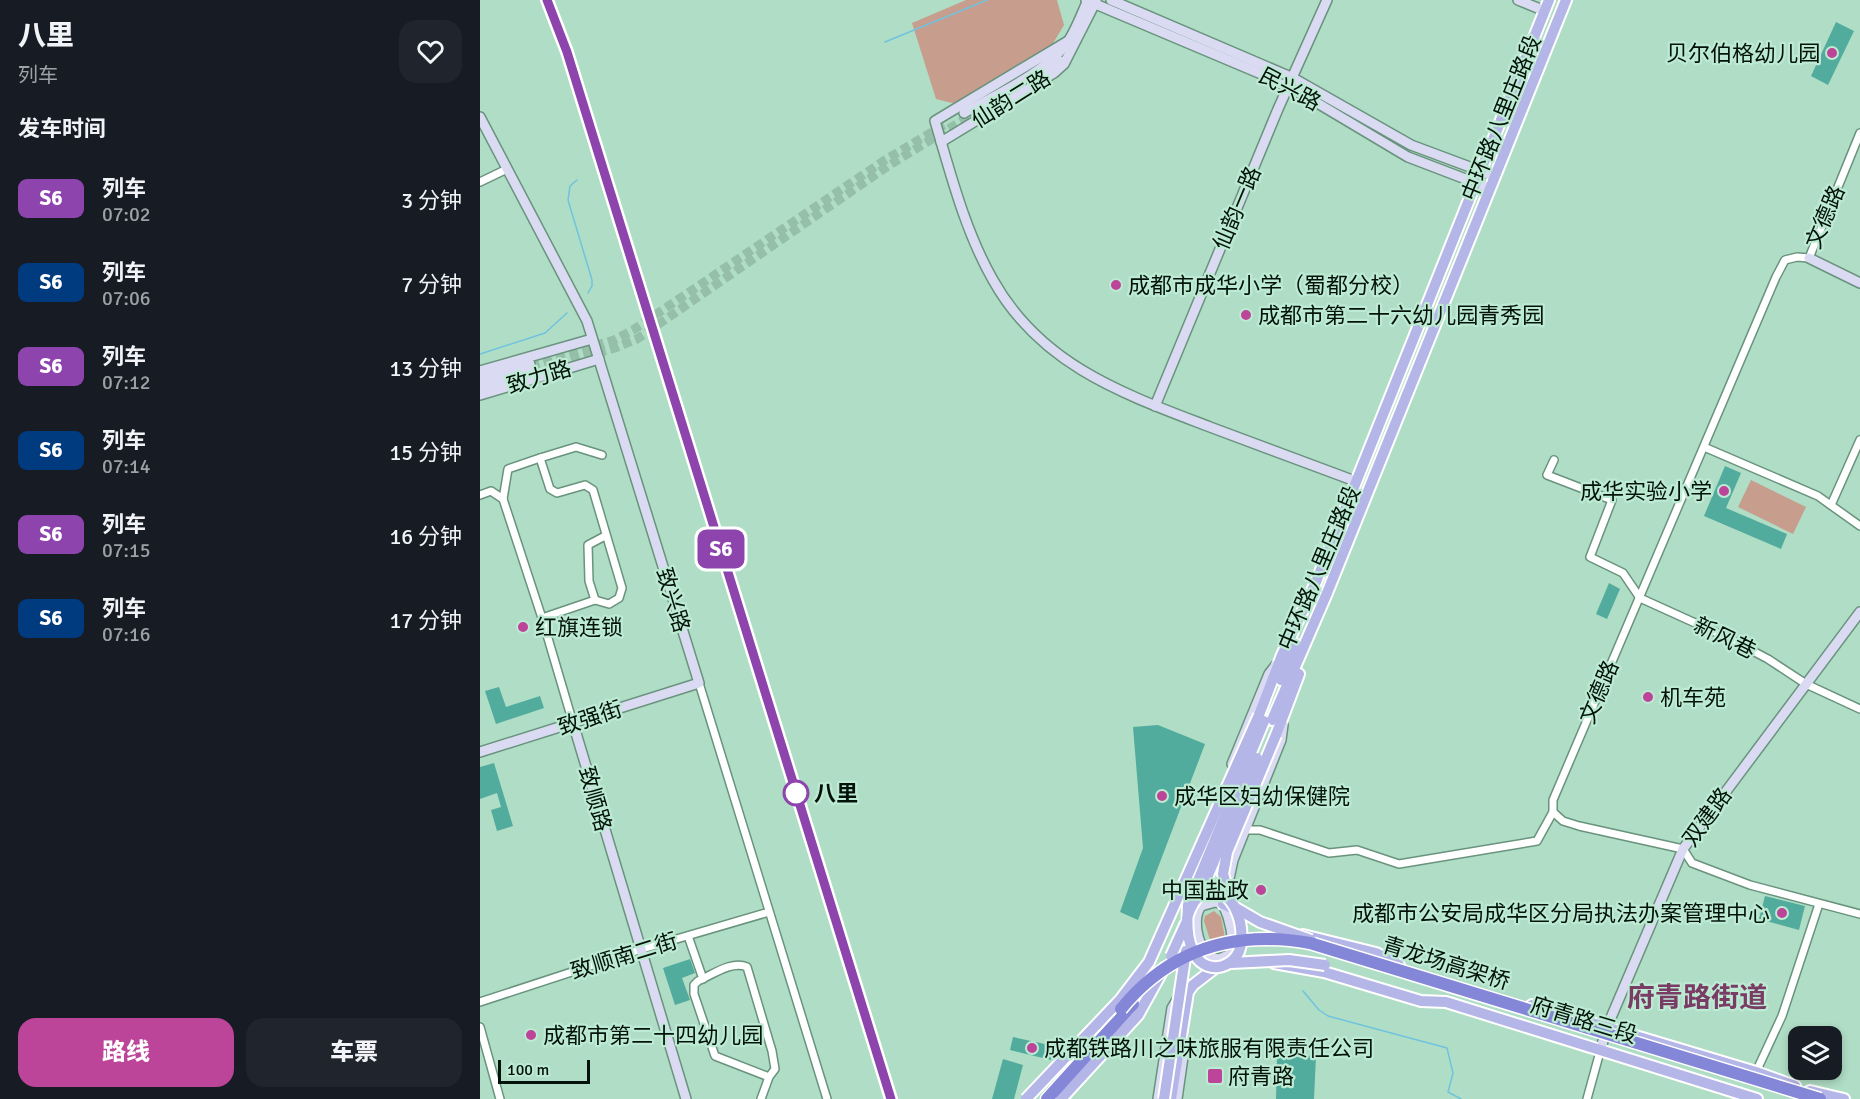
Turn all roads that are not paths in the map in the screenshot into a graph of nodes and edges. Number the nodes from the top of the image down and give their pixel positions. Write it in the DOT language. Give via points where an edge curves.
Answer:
graph roads {
  1 [pos="1111,0"];
  2 [pos="1327,0"];
  3 [pos="1518,0"];
  4 [pos="1566,0"];
  5 [pos="1090,1"];
  6 [pos="1547,5"];
  7 [pos="1293,78"];
  8 [pos="1288,87"];
  9 [pos="964,116"];
  10 [pos="480,117"];
  11 [pos="1860,133"];
  12 [pos="941,142"];
  13 [pos="507,169"];
  14 [pos="1480,171"];
  15 [pos="1494,176"];
  16 [pos="480,182"];
  17 [pos="1476,182"];
  18 [pos="1490,188"];
  19 [pos="1809,258"];
  20 [pos="1860,283"];
  21 [pos="592,339"];
  22 [pos="599,359"];
  23 [pos="531,368"];
  24 [pos="480,371"];
  25 [pos="480,379"];
  26 [pos="480,387"];
  27 [pos="480,395"];
  28 [pos="1155,406"];
  29 [pos="1860,440"];
  30 [pos="1704,447"];
  31 [pos="602,455"];
  32 [pos="540,458"];
  33 [pos="1554,460"];
  34 [pos="1355,481"];
  35 [pos="480,495"];
  36 [pos="503,499"];
  37 [pos="1831,505"];
  38 [pos="1860,526"];
  39 [pos="605,536"];
  40 [pos="1316,582"];
  41 [pos="1327,593"];
  42 [pos="1640,598"];
  43 [pos="595,600"];
  44 [pos="1860,612"];
  45 [pos="542,618"];
  46 [pos="1282,655"];
  47 [pos="699,683"];
  48 [pos="1806,684"];
  49 [pos="1286,708"];
  50 [pos="1860,709"];
  51 [pos="1266,718"];
  52 [pos="573,723"];
  53 [pos="480,752"];
  54 [pos="1553,812"];
  55 [pos="1245,830"];
  56 [pos="1683,849"];
  57 [pos="1226,901"];
  58 [pos="1819,904"];
  59 [pos="1236,908"];
  60 [pos="769,912"];
  61 [pos="1860,914"];
  62 [pos="1191,918"];
  63 [pos="688,936"];
  64 [pos="1189,936"];
  65 [pos="639,950"];
  66 [pos="1223,961"];
  67 [pos="1392,963"];
  68 [pos="703,979"];
  69 [pos="480,1002"];
  70 [pos="1446,1002"];
  71 [pos="480,1027"];
  72 [pos="1607,1027"];
  73 [pos="1601,1048"];
  74 [pos="1756,1072"];
  75 [pos="769,1077"];
  76 [pos="1816,1096"];
  77 [pos="500,1099"];
  78 [pos="686,1099"];
  79 [pos="761,1099"];
  80 [pos="827,1099"];
  81 [pos="1026,1099"];
  82 [pos="1039,1099"];
  83 [pos="1047,1099"];
  84 [pos="1061,1099"];
  85 [pos="1158,1099"];
  86 [pos="1164,1099"];
  87 [pos="1171,1099"];
  88 [pos="1178,1099"];
  89 [pos="1587,1099"];
  90 [pos="1757,1099"];
  91 [pos="1801,1099"];
  92 [pos="1829,1099"];
  93 [pos="1844,1099"];
  1 -- 7 [label="street, 民兴路"];
  2 -- 7 [label="street, 仙韵一路"];
  3 -- 6 [label="street"];
  4 -- 15 [label="main road, 中环路八里庄路段"];
  5 -- 8 [label="street, 民兴路"];
  5 -- 9 [label="street, 仙韵二路" via="1070,44"];
  6 -- 14 [label="main road, 中环路八里庄路段"];
  7 -- 8 [label="street, 仙韵一路"];
  7 -- 14 [label="street, 民兴路" via="1411,146"];
  8 -- 17 [label="street, 民兴路" via="1408,157"];
  8 -- 28 [label="street, 仙韵一路"];
  9 -- 12 [label="street, 仙韵二路"];
  9 -- 12 [label="street, 仙韵二路" via="935,122"];
  10 -- 13 [label="street, 致兴路"];
  11 -- 19 [label="street, 文德路"];
  12 -- 28 [label="street" via="968,226 993,280 1020,319 1084,373"];
  13 -- 16 [label="street"];
  13 -- 21 [label="street, 致兴路" via="587,321"];
  14 -- 15 [label="street, 民兴路"];
  14 -- 17 [label="main road, 中环路八里庄路段"];
  15 -- 18 [label="main road, 中环路八里庄路段"];
  17 -- 18 [label="street, 民兴路"];
  17 -- 34 [label="main road, 中环路八里庄路段"];
  18 -- 41 [label="main road, 中环路八里庄路段"];
  19 -- 20 [label="street"];
  19 -- 30 [label="street, 文德路" via="1785,261 1776,277"];
  21 -- 22 [label="street, 致兴路"];
  21 -- 23 [label="street, 致力路"];
  22 -- 23 [label="street, 致力路"];
  22 -- 47 [label="street, 致兴路"];
  23 -- 24 [label="street, 致力路"];
  23 -- 25 [label="street, 致力路"];
  23 -- 26 [label="street, 致力路"];
  23 -- 27 [label="street, 致力路"];
  28 -- 34 [label="street"];
  29 -- 37 [label="street"];
  30 -- 37 [label="street"];
  30 -- 42 [label="street, 文德路"];
  31 -- 32 [label="street" via="576,447"];
  32 -- 36 [label="street" via="508,469"];
  32 -- 39 [label="street" via="550,489 557,493 585,485 593,490"];
  33 -- 42 [label="street" via="1547,475 1612,500 1590,557 1623,573"];
  34 -- 40 [label="main road, 中环路八里庄路段"];
  35 -- 36 [label="street" via="491,491"];
  36 -- 45 [label="street, 致顺路"];
  37 -- 38 [label="street"];
  39 -- 43 [label="street" via="588,545 589,581"];
  39 -- 43 [label="street" via="622,588 609,604"];
  40 -- 46 [label="main road, 中环路八里庄路段"];
  40 -- 51 [label="main road"];
  41 -- 49 [label="main road"];
  41 -- 51 [label="main road, 中环路八里庄路段"];
  42 -- 48 [label="street, 新风巷" via="1726,637"];
  42 -- 54 [label="street, 文德路" via="1553,800"];
  43 -- 45 [label="street"];
  44 -- 48 [label="street, 双建路"];
  45 -- 52 [label="street, 致顺路"];
  46 -- 51 [label="main road, 中环路八里庄路段"];
  46 -- 62 [label="street" via="1269,674 1191,861"];
  47 -- 52 [label="street, 致强街"];
  47 -- 60 [label="street, 致兴路"];
  48 -- 50 [label="street, 新风巷"];
  48 -- 56 [label="street, 双建路"];
  49 -- 55 [label="street" via="1281,740"];
  49 -- 57 [label="main road, bridge" via="1225,858"];
  51 -- 62 [label="main road, bridge" via="1189,901"];
  51 -- 81 [label="main road, 中环路八里庄路段, bridge" via="1149,962 1105,1017"];
  51 -- 84 [label="main road, 中环路八里庄路段, bridge" via="1211,870 1153,992 1122,1035"];
  52 -- 53 [label="street, 致强街"];
  52 -- 65 [label="street, 致顺路"];
  54 -- 55 [label="street, 文德路" via="1537,841 1399,864 1357,850 1329,853 1260,830"];
  54 -- 56 [label="street" via="1563,821 1579,826"];
  55 -- 57 [label="street" via="1233,860"];
  56 -- 58 [label="street" via="1692,863 1750,885"];
  56 -- 72 [label="street, 双建路"];
  57 -- 59 [label="main road, bridge"];
  57 -- 62 [label="main road, 府青路三段, bridge" via="1220,892 1205,893 1195,899"];
  57 -- 66 [label="street" via="1232,938"];
  57 -- 67 [label="main road, 府青路三段" via="1298,934 1376,953"];
  58 -- 61 [label="street"];
  58 -- 74 [label="street" via="1782,1016"];
  59 -- 66 [label="main road, bridge" via="1242,936 1239,955"];
  59 -- 67 [label="main road, bridge" via="1272,927"];
  60 -- 63 [label="street, 致顺南二街"];
  60 -- 80 [label="street, 致兴路"];
  62 -- 64 [label="main road, bridge"];
  62 -- 66 [label="street" via="1203,948"];
  63 -- 65 [label="street, 致顺南二街"];
  63 -- 68 [label="street"];
  64 -- 66 [label="main road, bridge" via="1196,957 1205,966"];
  64 -- 86 [label="main road, bridge"];
  65 -- 69 [label="street, 致顺南二街"];
  65 -- 78 [label="street, 致顺路"];
  66 -- 70 [label="main road, 府青路三段" via="1324,972 1421,1001"];
  66 -- 70 [label="main road, bridge" via="1289,960 1325,965"];
  66 -- 85 [label="street" via="1183,990 1172,1008"];
  66 -- 87 [label="main road" via="1188,992"];
  66 -- 88 [label="street" via="1194,989"];
  67 -- 72 [label="main road, 府青路三段"];
  68 -- 75 [label="street" via="694,985 694,994 712,1051"];
  68 -- 75 [label="street" via="734,965 747,967 772,1051 775,1069"];
  70 -- 73 [label="main road, 府青路三段"];
  71 -- 77 [label="street"];
  72 -- 73 [label="street, 双建路"];
  72 -- 74 [label="main road, 府青路三段"];
  73 -- 89 [label="street"];
  73 -- 90 [label="main road, 府青路三段"];
  74 -- 76 [label="main road, 府青路三段"];
  75 -- 79 [label="street"];
  76 -- 82 [label="highway, 青龙场高架桥, bridge" via="1310,943 1271,938 1235,941 1197,951 1150,979"];
  76 -- 92 [label="highway, 青龙场高架桥"];
  76 -- 93 [label="main road, 府青路三段"];
  83 -- 91 [label="highway, 青龙场高架桥, bridge" via="1158,981 1206,956 1269,944 1309,948"];
}
